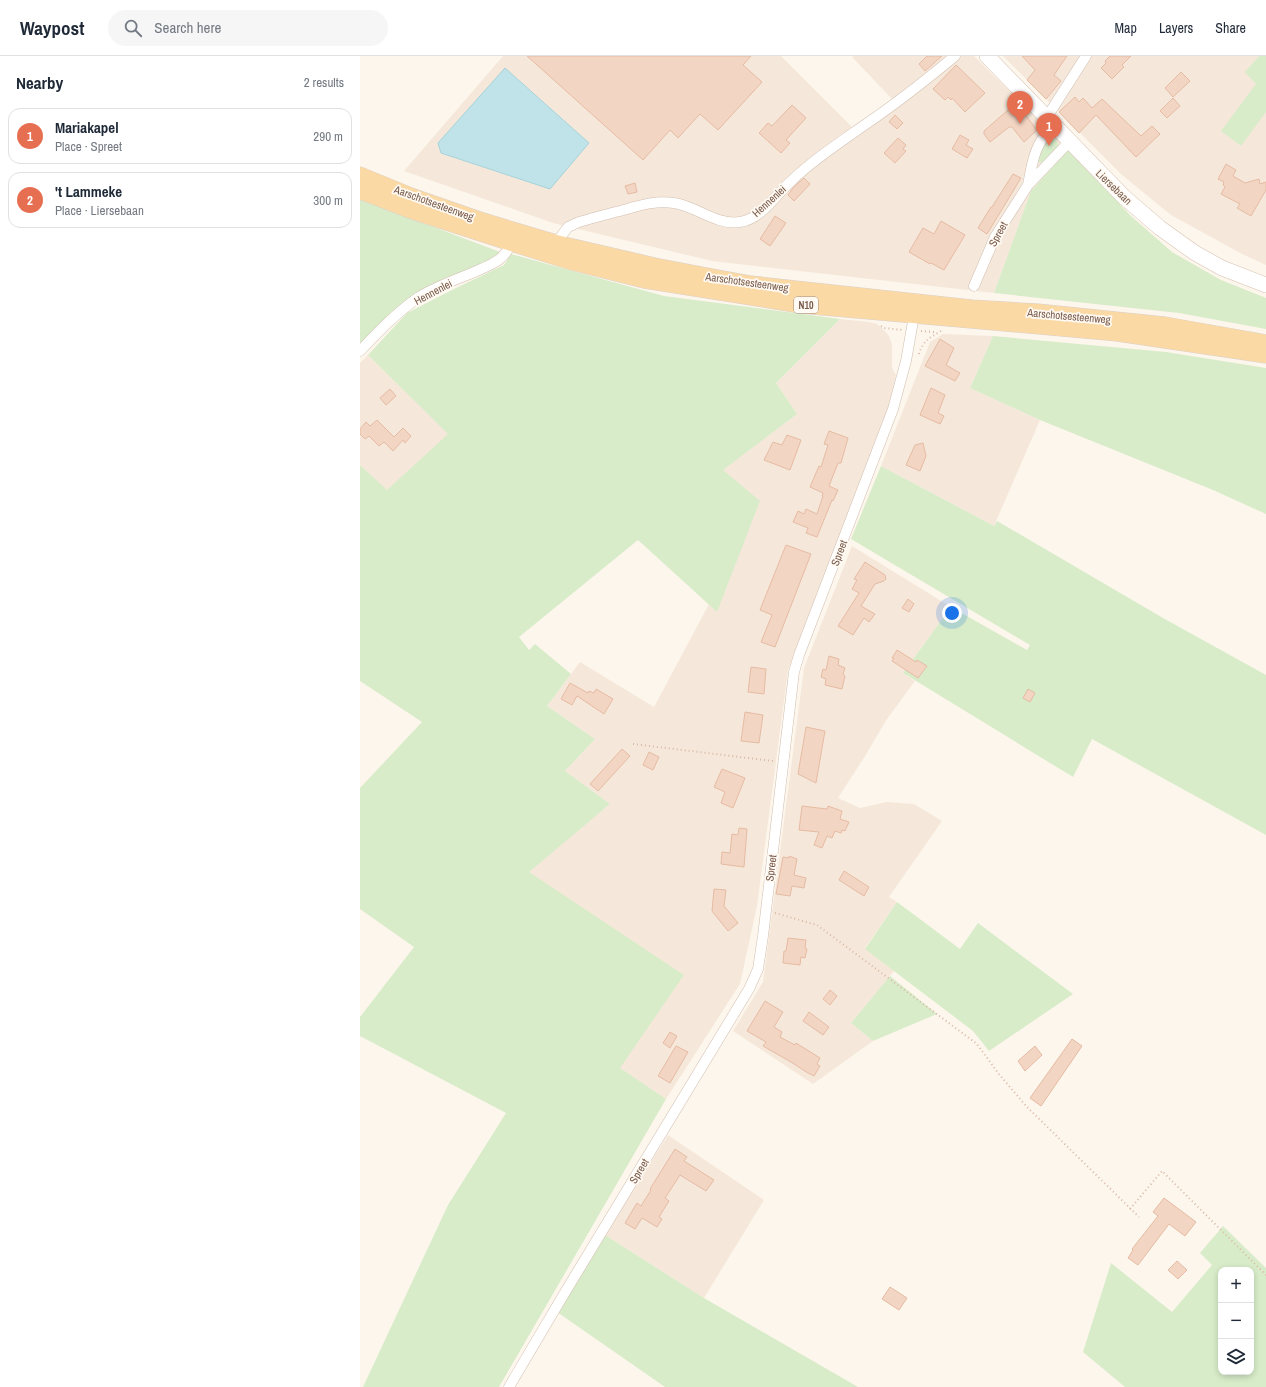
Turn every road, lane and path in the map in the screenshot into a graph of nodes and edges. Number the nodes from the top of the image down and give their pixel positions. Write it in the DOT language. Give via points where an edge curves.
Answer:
graph roads {
  1 [pos="955,56"];
  2 [pos="987,56"];
  3 [pos="1086,56"];
  4 [pos="1047,117"];
  5 [pos="1057,130"];
  6 [pos="1069,142"];
  7 [pos="360,176"];
  8 [pos="1028,185"];
  9 [pos="360,191"];
  10 [pos="512,243"];
  11 [pos="556,243"];
  12 [pos="1266,285"];
  13 [pos="974,286"];
  14 [pos="916,308"];
  15 [pos="946,329"];
  16 [pos="1266,343"];
  17 [pos="360,351"];
  18 [pos="1266,355"];
  19 [pos="917,358"];
  20 [pos="633,744"];
  21 [pos="784,762"];
  22 [pos="766,910"];
  23 [pos="1130,1208"];
  24 [pos="1139,1217"];
  25 [pos="1266,1275"];
  26 [pos="509,1387"];
  1 -- 11 [label="street, Hennenlei" via="904,97 816,159 748,220 730,222 676,203 657,202 579,222 568,227"];
  2 -- 4 [label="street, Liersebaan"];
  3 -- 4 [label="street"];
  4 -- 5 [label="street, Liersebaan"];
  5 -- 6 [label="street, Liersebaan"];
  5 -- 8 [label="street, Spreet" via="1042,140 1032,162"];
  6 -- 8 [label="street, Spreet"];
  6 -- 12 [label="street, Liersebaan" via="1124,197 1160,228 1195,253 1222,268"];
  7 -- 11 [label="main road, Aarschotsesteenweg / N10" via="483,221"];
  8 -- 13 [label="street, Spreet" via="995,237"];
  9 -- 10 [label="main road, Aarschotsesteenweg / N10" via="415,212"];
  10 -- 14 [label="main road, Aarschotsesteenweg / N10" via="572,262 651,281 800,305"];
  10 -- 17 [label="street, Hennenlei" via="503,257 490,265 419,297"];
  11 -- 14 [label="main road, Aarschotsesteenweg / N10" via="655,266 751,284"];
  14 -- 16 [label="main road, Aarschotsesteenweg / N10" via="1038,312 1165,325"];
  14 -- 18 [label="main road, Aarschotsesteenweg / N10"];
  14 -- 21 [label="street, Spreet" via="894,410 799,655 792,689"];
  15 -- 19 [label="path" via="930,337 922,345"];
  20 -- 21 [label="path"];
  21 -- 22 [label="street, Spreet"];
  22 -- 23 [label="path" via="817,925 977,1044 1027,1107"];
  22 -- 26 [label="street, Spreet" via="758,969 749,990"];
  23 -- 24 [label="path"];
  23 -- 25 [label="path" via="1162,1171"];
}
